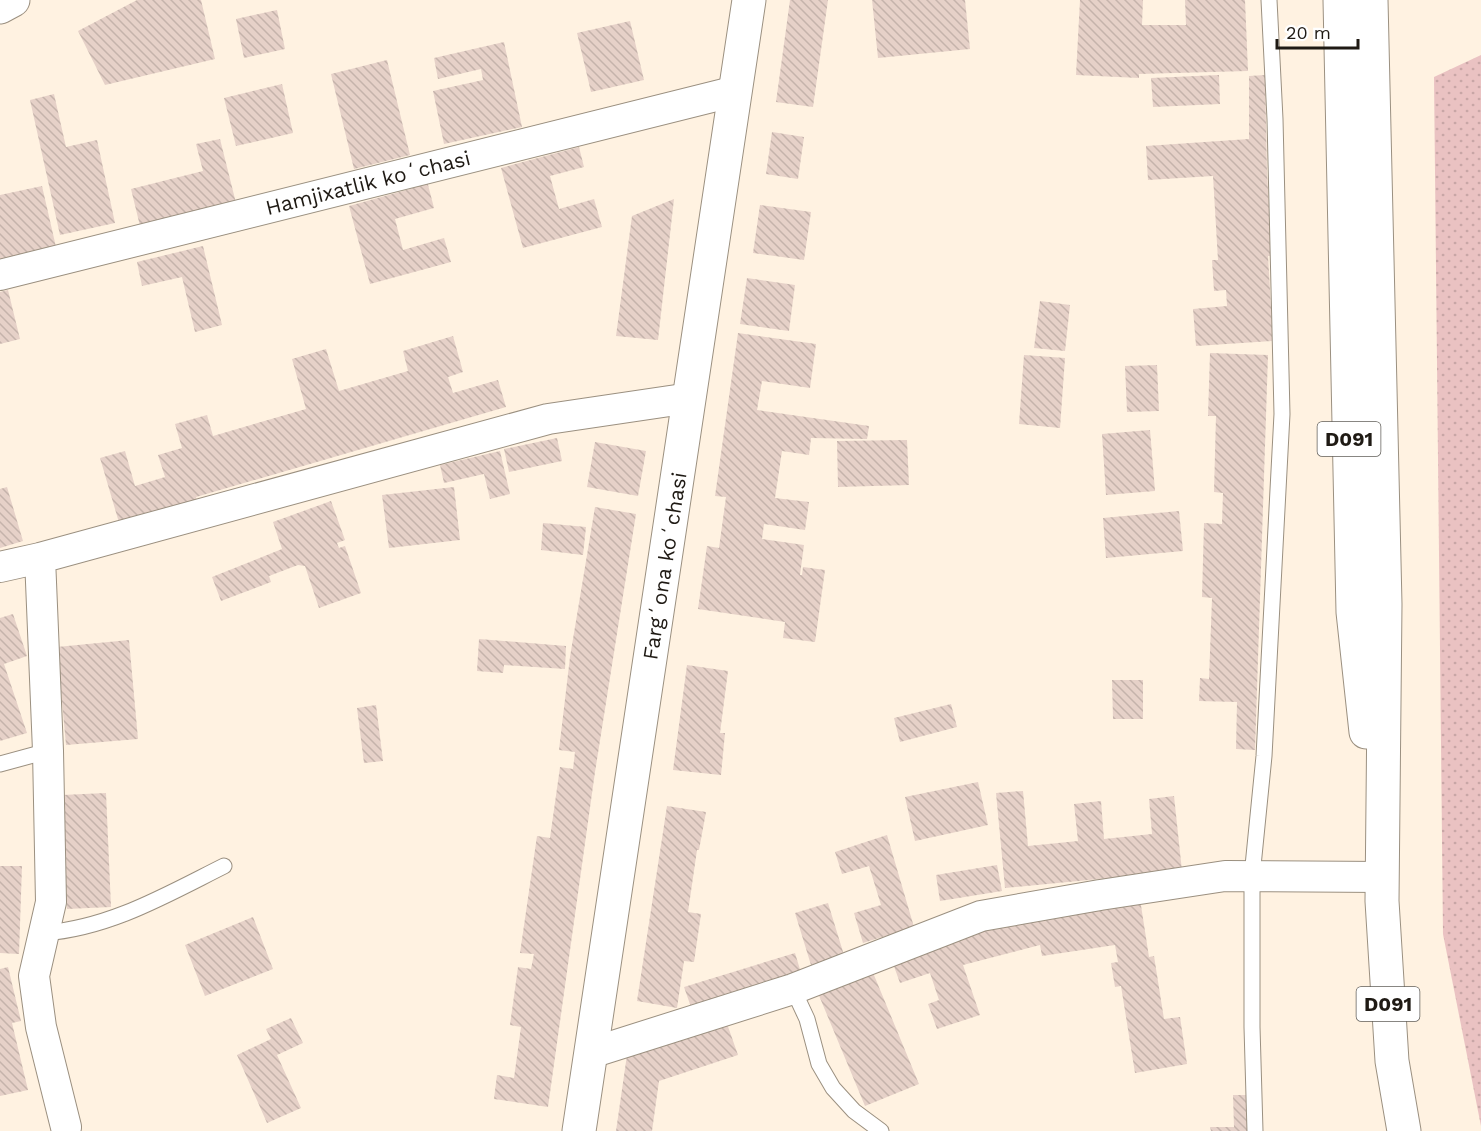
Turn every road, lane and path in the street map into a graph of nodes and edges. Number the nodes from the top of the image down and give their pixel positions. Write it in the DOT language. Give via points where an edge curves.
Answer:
graph roads {
  1 [pos="13,0"];
  2 [pos="749,0"];
  3 [pos="1269,0"];
  4 [pos="1340,0"];
  5 [pos="1371,0"];
  6 [pos="0,7"];
  7 [pos="736,91"];
  8 [pos="0,275"];
  9 [pos="690,398"];
  10 [pos="40,558"];
  11 [pos="0,567"];
  12 [pos="48,751"];
  13 [pos="0,764"];
  14 [pos="224,866"];
  15 [pos="1252,876"];
  16 [pos="1382,877"];
  17 [pos="44,933"];
  18 [pos="793,989"];
  19 [pos="591,1053"];
  20 [pos="66,1127"];
  21 [pos="579,1131"];
  22 [pos="882,1131"];
  23 [pos="1255,1131"];
  24 [pos="1404,1131"];
  1 -- 6 [label="main road"];
  2 -- 7 [label="main road, Fargʻona koʻchasi"];
  3 -- 15 [label="lane" via="1282,414 1264,756"];
  4 -- 16 [label="main road, D091" via="1353,612"];
  5 -- 16 [label="main road, D091" via="1385,604"];
  7 -- 8 [label="street, Hamjixatlik koʻchasi"];
  7 -- 9 [label="main road, Fargʻona koʻchasi"];
  9 -- 10 [label="street" via="548,419"];
  9 -- 19 [label="main road, Fargʻona koʻchasi"];
  10 -- 11 [label="street"];
  10 -- 12 [label="street"];
  12 -- 13 [label="lane"];
  12 -- 17 [label="street" via="51,902"];
  14 -- 17 [label="lane" via="136,910 84,928"];
  15 -- 16 [label="street"];
  15 -- 18 [label="street" via="1225,876 981,916"];
  15 -- 23 [label="lane"];
  16 -- 24 [label="main road, D091" via="1392,1061"];
  17 -- 20 [label="street" via="34,975 41,1027"];
  18 -- 19 [label="street"];
  18 -- 22 [label="lane" via="807,1019 819,1064 833,1088 854,1111"];
  19 -- 21 [label="main road, Fargʻona koʻchasi"];
}
